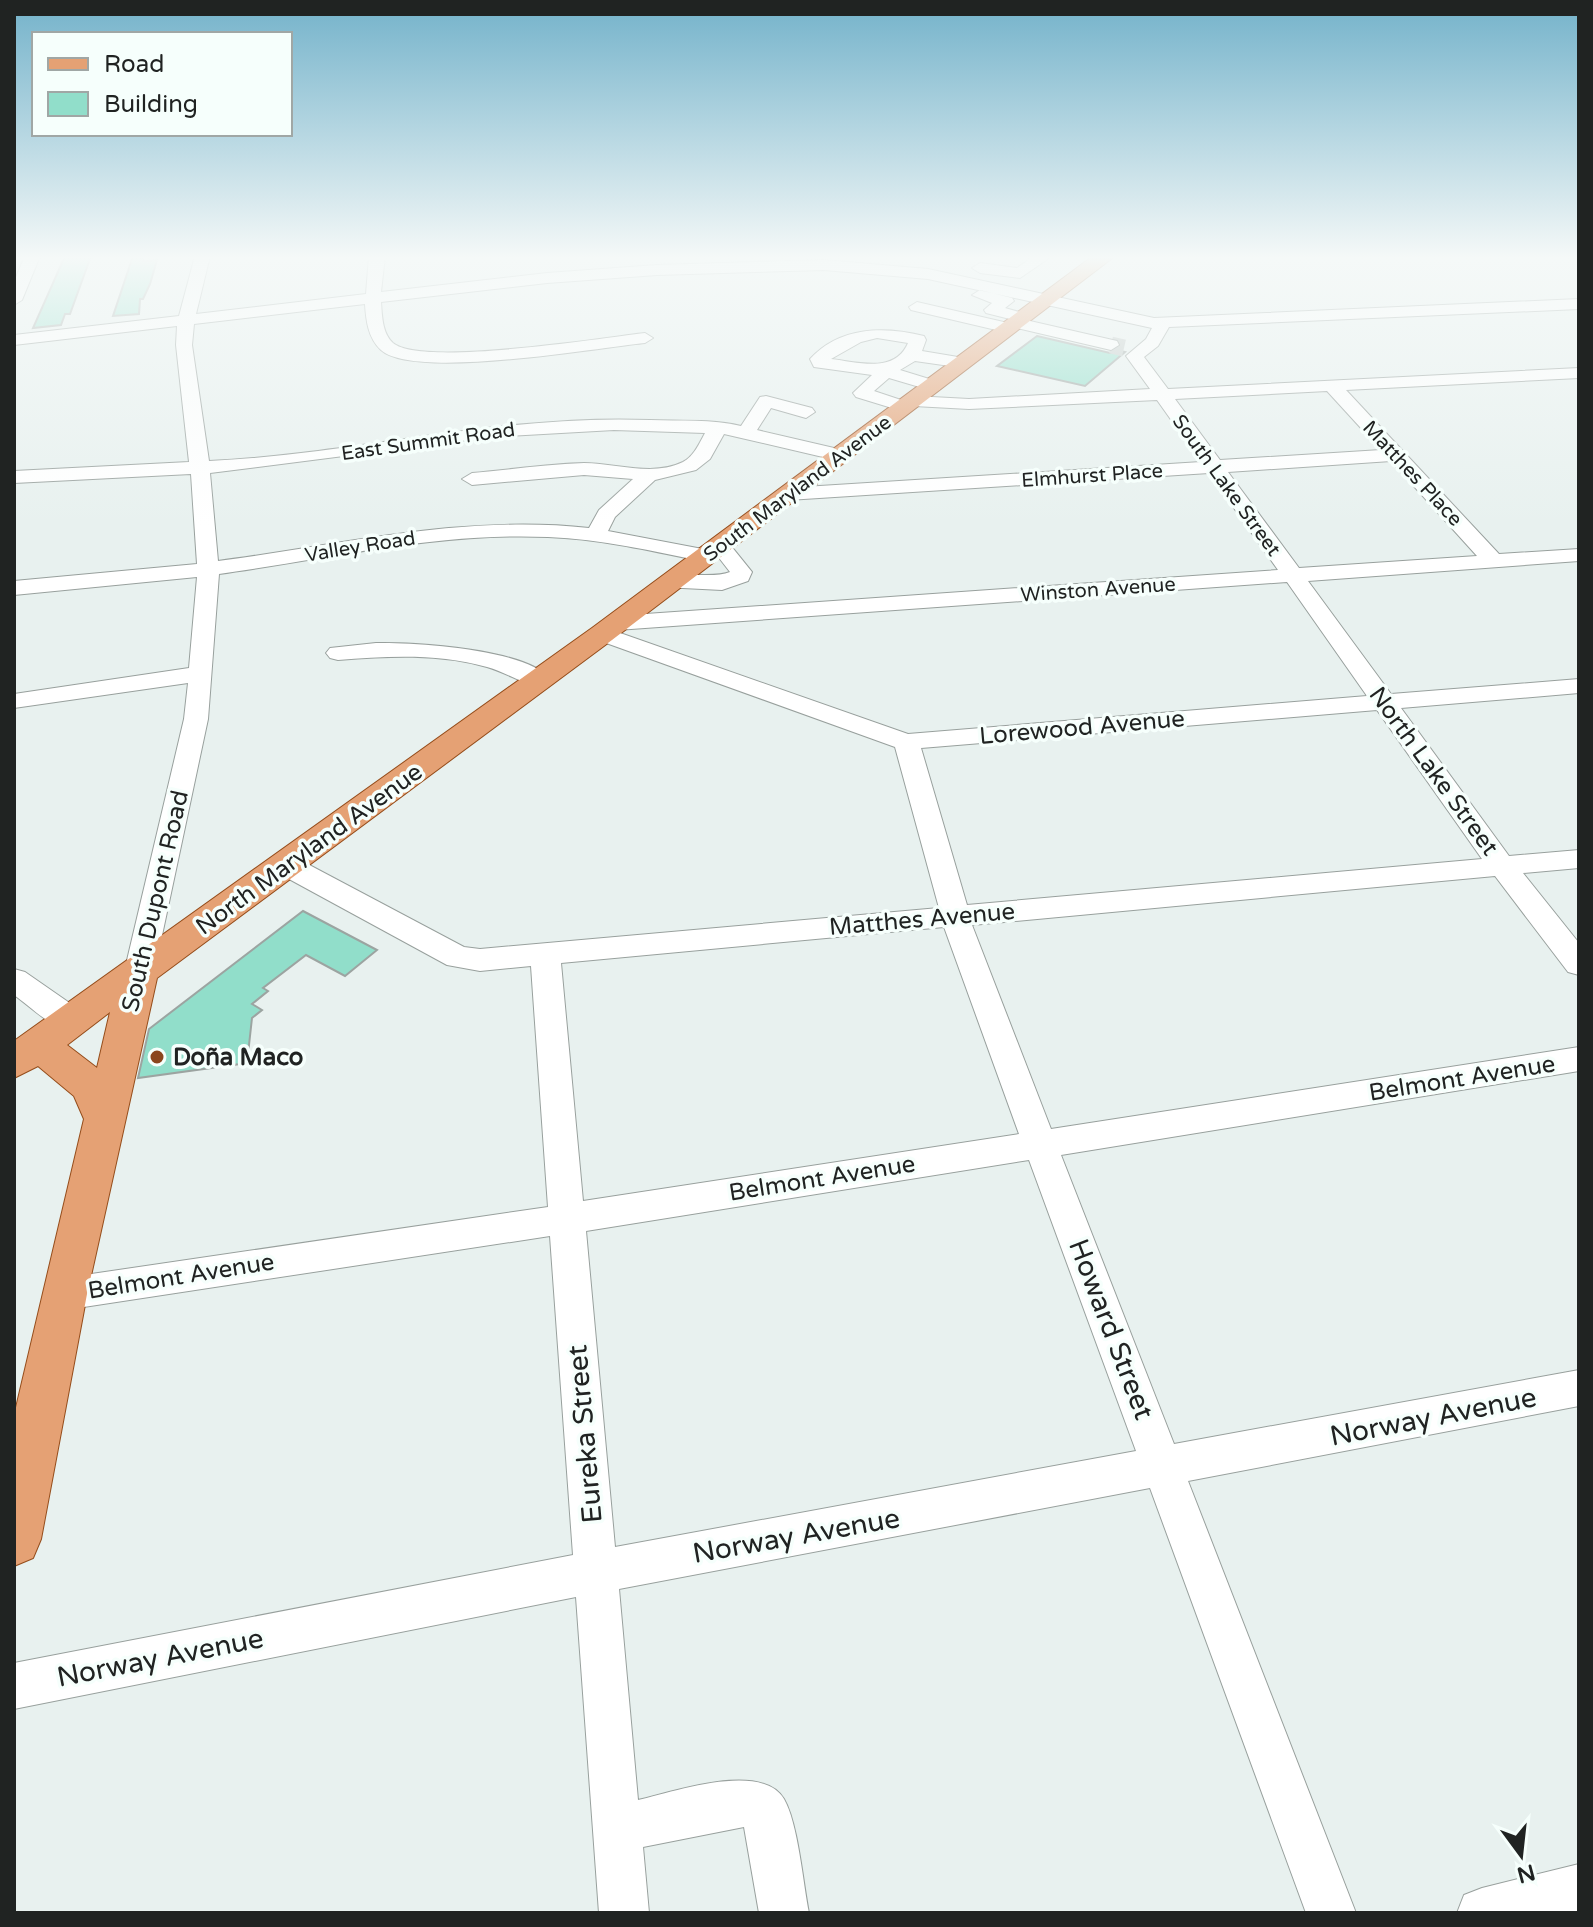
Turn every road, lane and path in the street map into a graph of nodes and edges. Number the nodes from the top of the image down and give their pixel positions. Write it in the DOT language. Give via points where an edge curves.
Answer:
graph roads {
  1 [pos="184,346"];
  2 [pos="386,346"];
  3 [pos="577,346"];
  4 [pos="840,346"];
  5 [pos="916,346"];
  6 [pos="987,346"];
  7 [pos="1132,346"];
  8 [pos="912,355"];
  9 [pos="964,363"];
  10 [pos="886,371"];
  11 [pos="1579,373"];
  12 [pos="933,386"];
  13 [pos="1332,386"];
  14 [pos="1161,394"];
  15 [pos="909,404"];
  16 [pos="806,412"];
  17 [pos="751,423"];
  18 [pos="789,424"];
  19 [pos="718,427"];
  20 [pos="840,455"];
  21 [pos="1397,455"];
  22 [pos="1214,467"];
  23 [pos="200,469"];
  24 [pos="648,476"];
  25 [pos="14,477"];
  26 [pos="472,479"];
  27 [pos="788,494"];
  28 [pos="596,534"];
  29 [pos="713,551"];
  30 [pos="1579,555"];
  31 [pos="1494,561"];
  32 [pos="208,570"];
  33 [pos="1293,575"];
  34 [pos="671,582"];
  35 [pos="744,582"];
  36 [pos="14,588"];
  37 [pos="772,612"];
  38 [pos="709,617"];
  39 [pos="610,628"];
  40 [pos="338,653"];
  41 [pos="201,674"];
  42 [pos="539,680"];
  43 [pos="1579,686"];
  44 [pos="14,701"];
  45 [pos="1385,702"];
  46 [pos="906,742"];
  47 [pos="1579,859"];
  48 [pos="288,866"];
  49 [pos="1502,866"];
  50 [pos="955,915"];
  51 [pos="545,954"];
  52 [pos="1579,964"];
  53 [pos="139,973"];
  54 [pos="14,980"];
  55 [pos="73,1021"];
  56 [pos="26,1053"];
  57 [pos="1579,1059"];
  58 [pos="106,1121"];
  59 [pos="1042,1143"];
  60 [pos="566,1219"];
  61 [pos="64,1294"];
  62 [pos="1579,1388"];
  63 [pos="1164,1468"];
  64 [pos="20,1474"];
  65 [pos="14,1539"];
  66 [pos="596,1572"];
  67 [pos="14,1686"];
  68 [pos="617,1828"];
  69 [pos="1579,1889"];
  70 [pos="624,1913"];
  71 [pos="784,1913"];
  72 [pos="1331,1913"];
  73 [pos="1482,1913"];
  1 -- 23 [label="street, South Dupont Road"];
  2 -- 3 [label="street" via="423,358"];
  4 -- 10 [label="street" via="820,363"];
  5 -- 8 [label="street"];
  6 -- 9 [label="main road, South Maryland Avenue"];
  7 -- 14 [label="street, South Lake Street"];
  8 -- 9 [label="street"];
  8 -- 10 [label="street"];
  9 -- 12 [label="main road, South Maryland Avenue"];
  10 -- 12 [label="street"];
  10 -- 15 [label="street" via="862,393"];
  11 -- 13 [label="street"];
  12 -- 15 [label="main road, South Maryland Avenue"];
  13 -- 14 [label="street"];
  13 -- 21 [label="street, Matthes Place"];
  14 -- 15 [label="street"];
  14 -- 22 [label="street, South Lake Street"];
  15 -- 20 [label="main road, South Maryland Avenue"];
  16 -- 17 [label="street" via="766,401"];
  17 -- 18 [label="street"];
  17 -- 19 [label="street, East Summit Road"];
  17 -- 20 [label="street, East Summit Road"];
  19 -- 23 [label="street, East Summit Road" via="546,426"];
  19 -- 24 [label="street" via="703,455 689,466"];
  20 -- 27 [label="main road, South Maryland Avenue"];
  21 -- 22 [label="street, Elmhurst Place"];
  21 -- 31 [label="street, Matthes Place"];
  22 -- 27 [label="street, Elmhurst Place"];
  22 -- 33 [label="street, South Lake Street"];
  23 -- 25 [label="street, East Summit Road"];
  23 -- 32 [label="street, South Dupont Road"];
  24 -- 26 [label="street" via="603,471"];
  24 -- 28 [label="street" via="606,514"];
  27 -- 29 [label="main road, South Maryland Avenue"];
  28 -- 29 [label="street, Valley Road"];
  28 -- 32 [label="street, Valley Road" via="526,530 423,536"];
  29 -- 34 [label="main road, South Maryland Avenue"];
  29 -- 35 [label="street" via="741,572"];
  30 -- 31 [label="street, Winston Avenue"];
  31 -- 33 [label="street, Winston Avenue"];
  32 -- 36 [label="street, Valley Road"];
  32 -- 41 [label="street, South Dupont Road"];
  33 -- 37 [label="street, Winston Avenue"];
  33 -- 45 [label="street, North Lake Street"];
  34 -- 35 [label="street"];
  34 -- 39 [label="main road, South Maryland Avenue"];
  35 -- 37 [label="street"];
  35 -- 38 [label="street" via="712,604"];
  37 -- 38 [label="street, Winston Avenue"];
  38 -- 39 [label="street, Winston Avenue"];
  39 -- 42 [label="main road, North Maryland Avenue"];
  39 -- 46 [label="street, Lorewood Avenue"];
  40 -- 42 [label="street" via="455,653 490,660"];
  41 -- 44 [label="street"];
  41 -- 53 [label="street, South Dupont Road" via="196,719"];
  42 -- 48 [label="main road, North Maryland Avenue"];
  43 -- 45 [label="street, Lorewood Avenue"];
  45 -- 46 [label="street, Lorewood Avenue"];
  45 -- 49 [label="street, North Lake Street"];
  46 -- 50 [label="street, Howard Street"];
  47 -- 49 [label="street, Matthes Avenue"];
  48 -- 51 [label="street, Matthes Avenue" via="458,957"];
  48 -- 53 [label="main road, North Maryland Avenue"];
  49 -- 50 [label="street, Matthes Avenue"];
  49 -- 52 [label="street, North Lake Street"];
  50 -- 51 [label="street, Matthes Avenue"];
  50 -- 59 [label="street, Howard Street"];
  51 -- 60 [label="street, Eureka Street"];
  53 -- 55 [label="main road, North Maryland Avenue"];
  53 -- 58 [label="main road, South Dupont Road"];
  54 -- 55 [label="street"];
  55 -- 56 [label="main road, North Maryland Avenue"];
  56 -- 58 [label="main road" via="91,1086"];
  57 -- 59 [label="street, Belmont Avenue"];
  58 -- 61 [label="main road, South Dupont Road"];
  59 -- 60 [label="street, Belmont Avenue"];
  59 -- 63 [label="street, Howard Street"];
  60 -- 61 [label="street, Belmont Avenue"];
  60 -- 66 [label="street, Eureka Street"];
  61 -- 64 [label="main road, South Dupont Road"];
  62 -- 63 [label="street, Norway Avenue"];
  63 -- 66 [label="street, Norway Avenue"];
  63 -- 72 [label="street, Howard Street"];
  64 -- 65 [label="main road, South Dupont Road"];
  66 -- 67 [label="street, Norway Avenue"];
  66 -- 68 [label="street, Eureka Street"];
  68 -- 70 [label="street, Eureka Street"];
  68 -- 71 [label="street" via="755,1803 766,1814"];
  69 -- 73 [label="street"];
}
